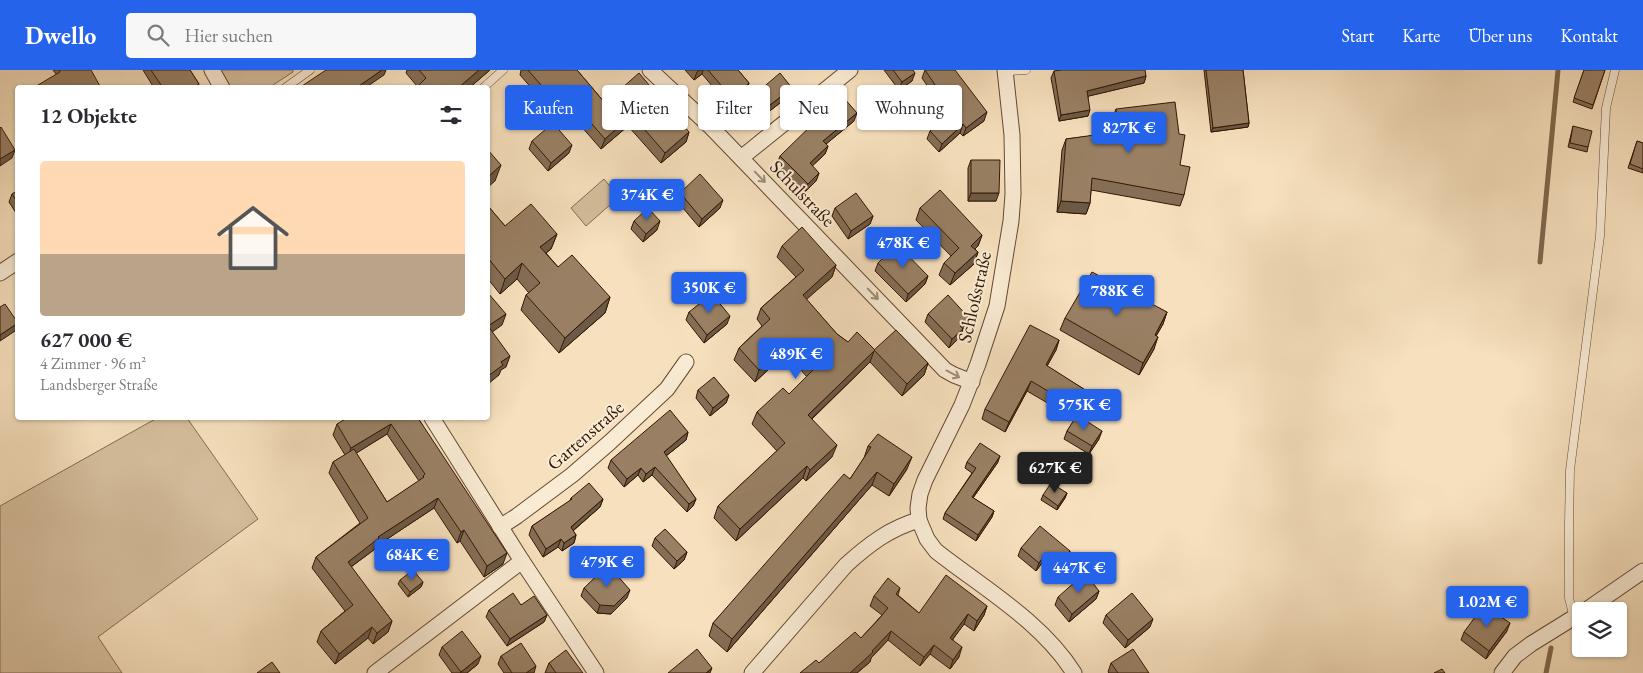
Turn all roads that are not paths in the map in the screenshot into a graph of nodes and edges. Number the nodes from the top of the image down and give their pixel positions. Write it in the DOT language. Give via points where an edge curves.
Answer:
graph roads {
  1 [pos="212,70"];
  2 [pos="310,70"];
  3 [pos="503,70"];
  4 [pos="650,70"];
  5 [pos="850,70"];
  6 [pos="1026,70"];
  7 [pos="1615,70"];
  8 [pos="1005,71"];
  9 [pos="220,85"];
  10 [pos="289,85"];
  11 [pos="486,85"];
  12 [pos="741,158"];
  13 [pos="15,263"];
  14 [pos="0,273"];
  15 [pos="686,362"];
  16 [pos="972,382"];
  17 [pos="433,420"];
  18 [pos="919,520"];
  19 [pos="500,527"];
  20 [pos="522,561"];
  21 [pos="1643,571"];
  22 [pos="1572,602"];
  23 [pos="1598,602"];
  24 [pos="1572,619"];
  25 [pos="375,673"];
  26 [pos="596,673"];
  27 [pos="752,673"];
  28 [pos="1074,673"];
  29 [pos="1502,673"];
  1 -- 9 [label="street"];
  2 -- 10 [label="lane"];
  3 -- 11 [label="lane"];
  4 -- 12 [label="street, Schulstraße"];
  5 -- 12 [label="street"];
  6 -- 8 [label="lane"];
  7 -- 22 [label="lane" via="1606,108 1600,236 1570,470 1569,598"];
  8 -- 16 [label="street, Schloßstraße" via="1012,135 1011,221 997,306"];
  12 -- 16 [label="street, Schulstraße, one-way" via="945,370"];
  13 -- 14 [label="street"];
  15 -- 19 [label="street, Gartenstraße" via="666,389 609,443 572,475"];
  16 -- 18 [label="street, Schloßstraße" via="925,480 919,501"];
  17 -- 19 [label="street"];
  18 -- 27 [label="street" via="885,534 846,565"];
  18 -- 28 [label="street" via="936,551 1026,619"];
  19 -- 20 [label="street"];
  20 -- 25 [label="street"];
  20 -- 26 [label="street"];
  21 -- 23 [label="street"];
  24 -- 29 [label="street" via="1515,656"];
}
